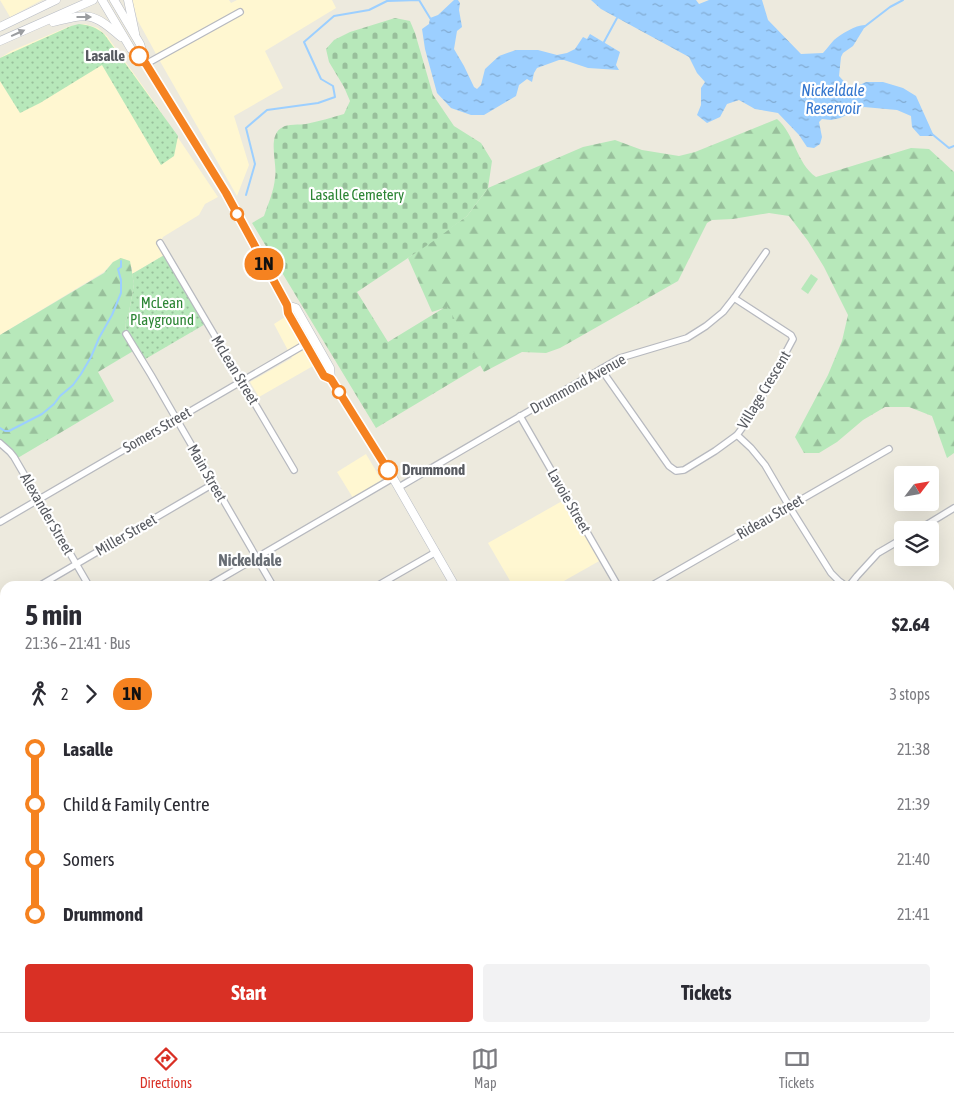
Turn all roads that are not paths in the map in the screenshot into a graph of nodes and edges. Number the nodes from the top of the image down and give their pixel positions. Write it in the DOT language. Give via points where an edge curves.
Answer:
graph roads {
  1 [pos="56,0"];
  2 [pos="93,0"];
  3 [pos="102,0"];
  4 [pos="114,0"];
  5 [pos="128,0"];
  6 [pos="240,12"];
  7 [pos="36,26"];
  8 [pos="0,27"];
  9 [pos="137,40"];
  10 [pos="0,41"];
  11 [pos="127,42"];
  12 [pos="146,64"];
  13 [pos="160,243"];
  14 [pos="766,252"];
  15 [pos="734,298"];
  16 [pos="287,305"];
  17 [pos="126,334"];
  18 [pos="314,339"];
  19 [pos="306,344"];
  20 [pos="601,369"];
  21 [pos="331,379"];
  22 [pos="242,381"];
  23 [pos="520,416"];
  24 [pos="176,419"];
  25 [pos="737,435"];
  26 [pos="1,444"];
  27 [pos="889,449"];
  28 [pos="294,470"];
  29 [pos="393,478"];
  30 [pos="213,484"];
  31 [pos="399,487"];
  32 [pos="39,499"];
  33 [pos="789,506"];
  34 [pos="954,508"];
  35 [pos="933,521"];
  36 [pos="0,522"];
  37 [pos="894,544"];
  38 [pos="436,552"];
  39 [pos="256,558"];
  40 [pos="76,564"];
  41 [pos="47,581"];
  42 [pos="86,581"];
  43 [pos="217,581"];
  44 [pos="270,581"];
  45 [pos="386,581"];
  46 [pos="452,581"];
  47 [pos="615,581"];
  48 [pos="660,581"];
  49 [pos="839,581"];
  50 [pos="853,581"];
  1 -- 8 [label="main road"];
  2 -- 7 [label="main road"];
  3 -- 11 [label="main road"];
  4 -- 9 [label="main road"];
  5 -- 9 [label="main road"];
  6 -- 12 [label="street"];
  10 -- 7 [label="main road, one-way"];
  7 -- 11 [label="main road, one-way" via="81,15 92,16"];
  9 -- 12 [label="main road"];
  11 -- 12 [label="main road"];
  12 -- 16 [label="main road" via="226,193"];
  13 -- 22 [label="street, McLean Street"];
  14 -- 15 [label="street, Drummond Avenue"];
  15 -- 20 [label="street, Drummond Avenue" via="723,312 687,338 620,358"];
  15 -- 25 [label="street, Village Crescent" via="794,339 754,412"];
  16 -- 18 [label="main road" via="296,308"];
  16 -- 19 [label="main road" via="288,313"];
  17 -- 24 [label="street, Main Street"];
  18 -- 19 [label="street, Somers Street"];
  18 -- 21 [label="main road" via="330,368"];
  19 -- 21 [label="main road" via="324,376"];
  19 -- 22 [label="street, Somers Street"];
  20 -- 23 [label="street, Drummond Avenue"];
  20 -- 25 [label="street, Village Crescent" via="668,466 676,471 684,470"];
  21 -- 29 [label="main road"];
  22 -- 24 [label="street, Somers Street"];
  22 -- 28 [label="street, McLean Street"];
  23 -- 31 [label="street, Drummond Avenue"];
  23 -- 47 [label="street, Lavoie Street"];
  24 -- 30 [label="street, Main Street"];
  24 -- 32 [label="street, Somers Street"];
  25 -- 33 [label="street" via="766,465"];
  26 -- 32 [label="street, Alexander Street" via="14,457"];
  27 -- 33 [label="street, Rideau Street"];
  29 -- 31 [label="main road"];
  29 -- 39 [label="street"];
  30 -- 39 [label="street, Main Street"];
  30 -- 40 [label="street, Miller Street"];
  31 -- 38 [label="main road"];
  32 -- 36 [label="street, Somers Street"];
  32 -- 40 [label="street, Alexander Street"];
  33 -- 48 [label="street, Rideau Street"];
  33 -- 49 [label="street"];
  34 -- 35 [label="street"];
  37 -- 50 [label="street" via="878,553"];
  38 -- 45 [label="street"];
  38 -- 46 [label="main road"];
  39 -- 43 [label="street"];
  39 -- 44 [label="street, Main Street"];
  40 -- 41 [label="street, Miller Street"];
  40 -- 42 [label="street, Alexander Street"];
}
